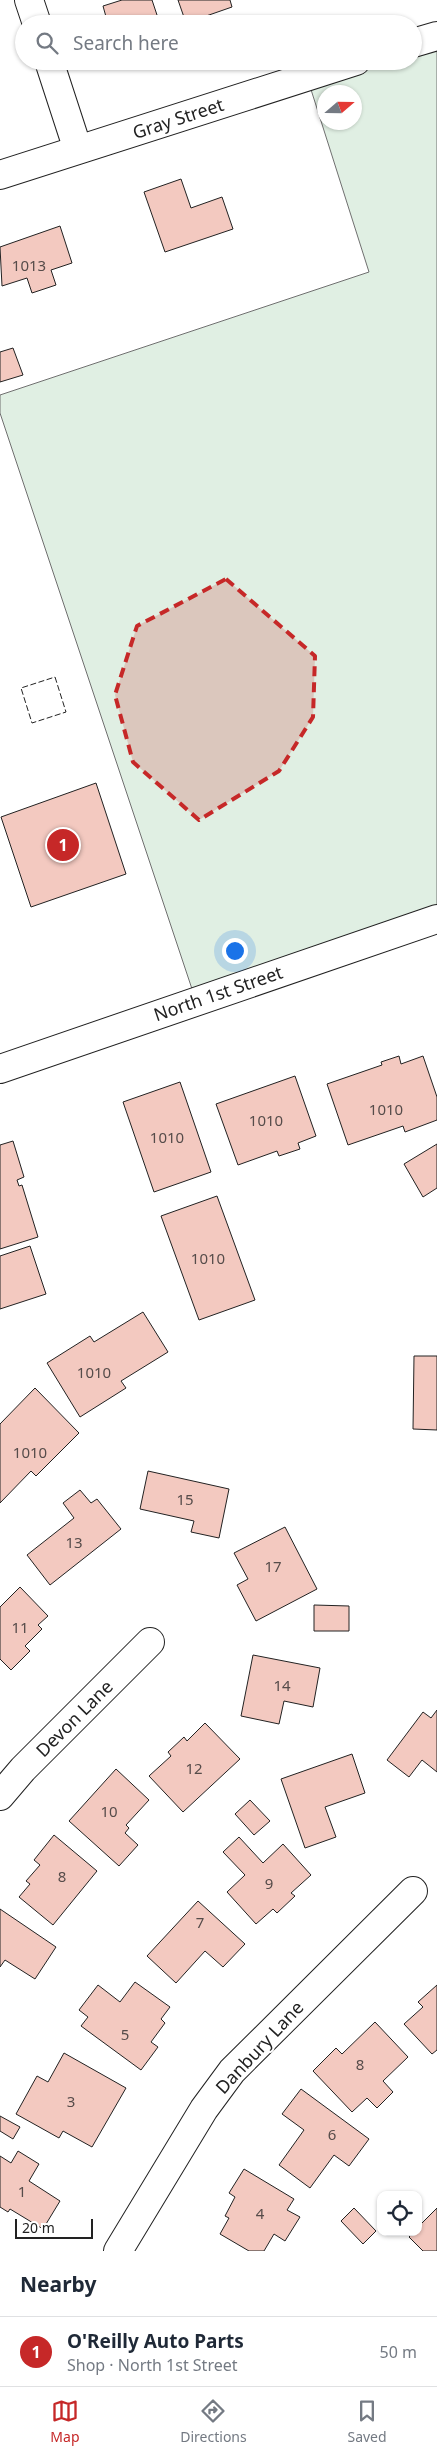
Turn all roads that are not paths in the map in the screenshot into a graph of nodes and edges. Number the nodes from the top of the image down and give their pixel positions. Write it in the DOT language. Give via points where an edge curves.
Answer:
graph roads {
  1 [pos="29,0"];
  2 [pos="34,15"];
  3 [pos="437,36"];
  4 [pos="422,40"];
  5 [pos="52,70"];
  6 [pos="328,70"];
  7 [pos="78,150"];
  8 [pos="0,175"];
  9 [pos="437,919"];
  10 [pos="0,1068"];
  11 [pos="150,1642"];
  12 [pos="0,1796"];
  13 [pos="412,1891"];
  14 [pos="118,2251"];
  1 -- 2 [label="street"];
  3 -- 4 [label="street"];
  5 -- 7 [label="street"];
  6 -- 7 [label="street, Gray Street"];
  7 -- 8 [label="street, Gray Street"];
  9 -- 10 [label="street, North 1st Street"];
  11 -- 12 [label="street, Devon Lane"];
  13 -- 14 [label="street, Danbury Lane" via="232,2071 204,2110"];
}
